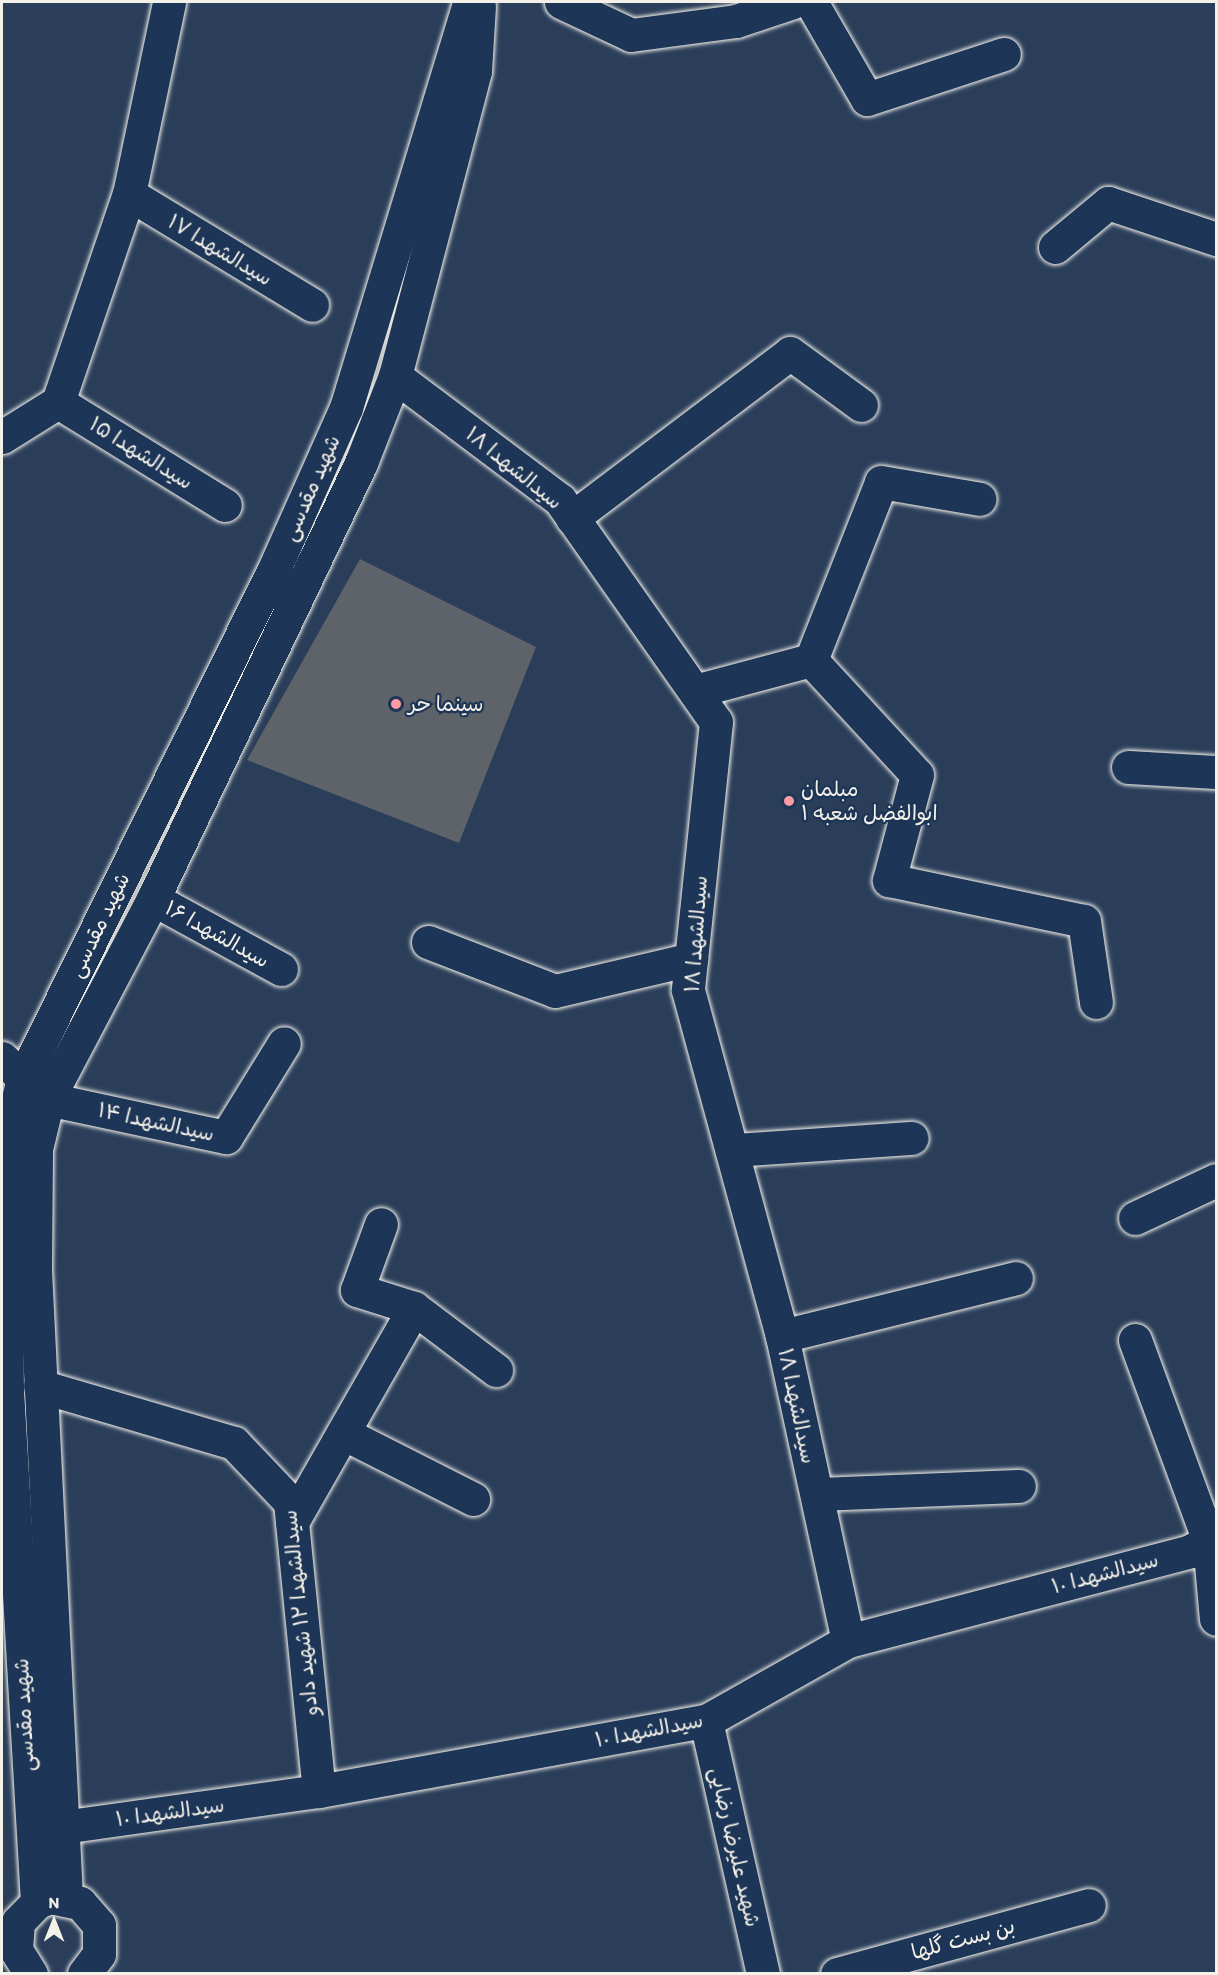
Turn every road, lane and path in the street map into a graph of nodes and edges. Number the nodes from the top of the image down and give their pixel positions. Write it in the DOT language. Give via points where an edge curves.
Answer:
graph roads {
  1 [pos="170,2"];
  2 [pos="468,2"];
  3 [pos="479,2"];
  4 [pos="561,2"];
  5 [pos="793,2"];
  6 [pos="811,2"];
  7 [pos="734,11"];
  8 [pos="1004,54"];
  9 [pos="129,194"];
  10 [pos="1216,239"];
  11 [pos="1055,247"];
  12 [pos="312,305"];
  13 [pos="395,376"];
  14 [pos="58,402"];
  15 [pos="861,405"];
  16 [pos="2,437"];
  17 [pos="980,499"];
  18 [pos="225,505"];
  19 [pos="572,518"];
  20 [pos="811,660"];
  21 [pos="695,691"];
  22 [pos="1128,767"];
  23 [pos="1216,772"];
  24 [pos="153,898"];
  25 [pos="428,942"];
  26 [pos="691,959"];
  27 [pos="281,969"];
  28 [pos="1096,1002"];
  29 [pos="284,1043"];
  30 [pos="12,1068"];
  31 [pos="48,1099"];
  32 [pos="912,1138"];
  33 [pos="734,1150"];
  34 [pos="1216,1180"];
  35 [pos="1135,1218"];
  36 [pos="381,1224"];
  37 [pos="1016,1278"];
  38 [pos="414,1308"];
  39 [pos="782,1336"];
  40 [pos="1135,1340"];
  41 [pos="495,1370"];
  42 [pos="40,1386"];
  43 [pos="4,1388"];
  44 [pos="343,1433"];
  45 [pos="1019,1486"];
  46 [pos="817,1494"];
  47 [pos="6,1496"];
  48 [pos="473,1499"];
  49 [pos="292,1522"];
  50 [pos="1213,1539"];
  51 [pos="1216,1619"];
  52 [pos="849,1641"];
  53 [pos="706,1721"];
  54 [pos="319,1791"];
  55 [pos="46,1827"];
  56 [pos="52,1900"];
  57 [pos="1089,1905"];
  58 [pos="8,1937"];
  59 [pos="90,1971"];
  60 [pos="31,1974"];
  61 [pos="763,1974"];
  62 [pos="837,1974"];
  1 -- 9 [label="street"];
  2 -- 30 [label="street, شهید مقدسی" via="346,408 276,565"];
  3 -- 13 [label="street, شهید مقدسی" via="475,71"];
  4 -- 7 [label="street" via="631,35"];
  5 -- 7 [label="street"];
  6 -- 8 [label="street" via="867,99"];
  9 -- 12 [label="street, سیدالشهدا ۱۷"];
  9 -- 14 [label="street"];
  10 -- 11 [label="street" via="1108,203"];
  13 -- 19 [label="street, سیدالشهدا ۱۸" via="560,500"];
  13 -- 24 [label="street, شهید مقدسی" via="361,463"];
  14 -- 16 [label="street"];
  14 -- 18 [label="street, سیدالشهدا ۱۵"];
  15 -- 19 [label="street" via="790,353"];
  17 -- 20 [label="street" via="881,482"];
  19 -- 21 [label="street, سیدالشهدا ۱۸"];
  20 -- 21 [label="street"];
  20 -- 28 [label="street" via="916,775 889,880 1084,921"];
  21 -- 26 [label="street, سیدالشهدا ۱۸" via="716,722"];
  22 -- 23 [label="street"];
  24 -- 27 [label="street, سیدالشهدا ۱۶"];
  24 -- 31 [label="street, شهید مقدسی"];
  25 -- 26 [label="street" via="555,991"];
  26 -- 33 [label="street, سیدالشهدا ۱۸" via="688,990"];
  29 -- 31 [label="street, سیدالشهدا ۱۴" via="226,1137"];
  30 -- 31 [label="street"];
  30 -- 43 [label="street, شهید مقدسی" via="6,1166"];
  31 -- 42 [label="street, شهید مقدسی" via="36,1149 33,1203"];
  32 -- 33 [label="street"];
  33 -- 39 [label="street, سیدالشهدا ۱۸"];
  34 -- 35 [label="street"];
  36 -- 38 [label="street" via="357,1290"];
  37 -- 39 [label="street"];
  38 -- 41 [label="street"];
  38 -- 44 [label="street"];
  39 -- 46 [label="street, سیدالشهدا ۱۸"];
  40 -- 50 [label="street"];
  42 -- 49 [label="street, سیدالشهدا ۱۲ شهید دادو" via="234,1443 290,1502"];
  42 -- 55 [label="street, شهید مقدسی"];
  43 -- 47 [label="street, شهید مقدسی"];
  44 -- 48 [label="street"];
  44 -- 49 [label="street"];
  45 -- 46 [label="street"];
  46 -- 52 [label="street, سیدالشهدا ۱۸"];
  47 -- 55 [label="street, شهید مقدسی"];
  49 -- 54 [label="street, سیدالشهدا ۱۲ شهید دادو"];
  50 -- 51 [label="street"];
  50 -- 52 [label="street, سیدالشهدا ۱۰" via="1190,1551"];
  52 -- 53 [label="street, سیدالشهدا ۱۰"];
  53 -- 54 [label="street, سیدالشهدا ۱۰"];
  53 -- 61 [label="street, شهید علیرضا رضایی"];
  54 -- 55 [label="street, سیدالشهدا ۱۰"];
  55 -- 56 [label="street, شهید مقدسی"];
  56 -- 58 [label="street" via="18,1922"];
  56 -- 59 [label="street" via="91,1912 99,1925 99,1954"];
  57 -- 62 [label="street, بن بست گلها"];
  58 -- 60 [label="street"];
}
